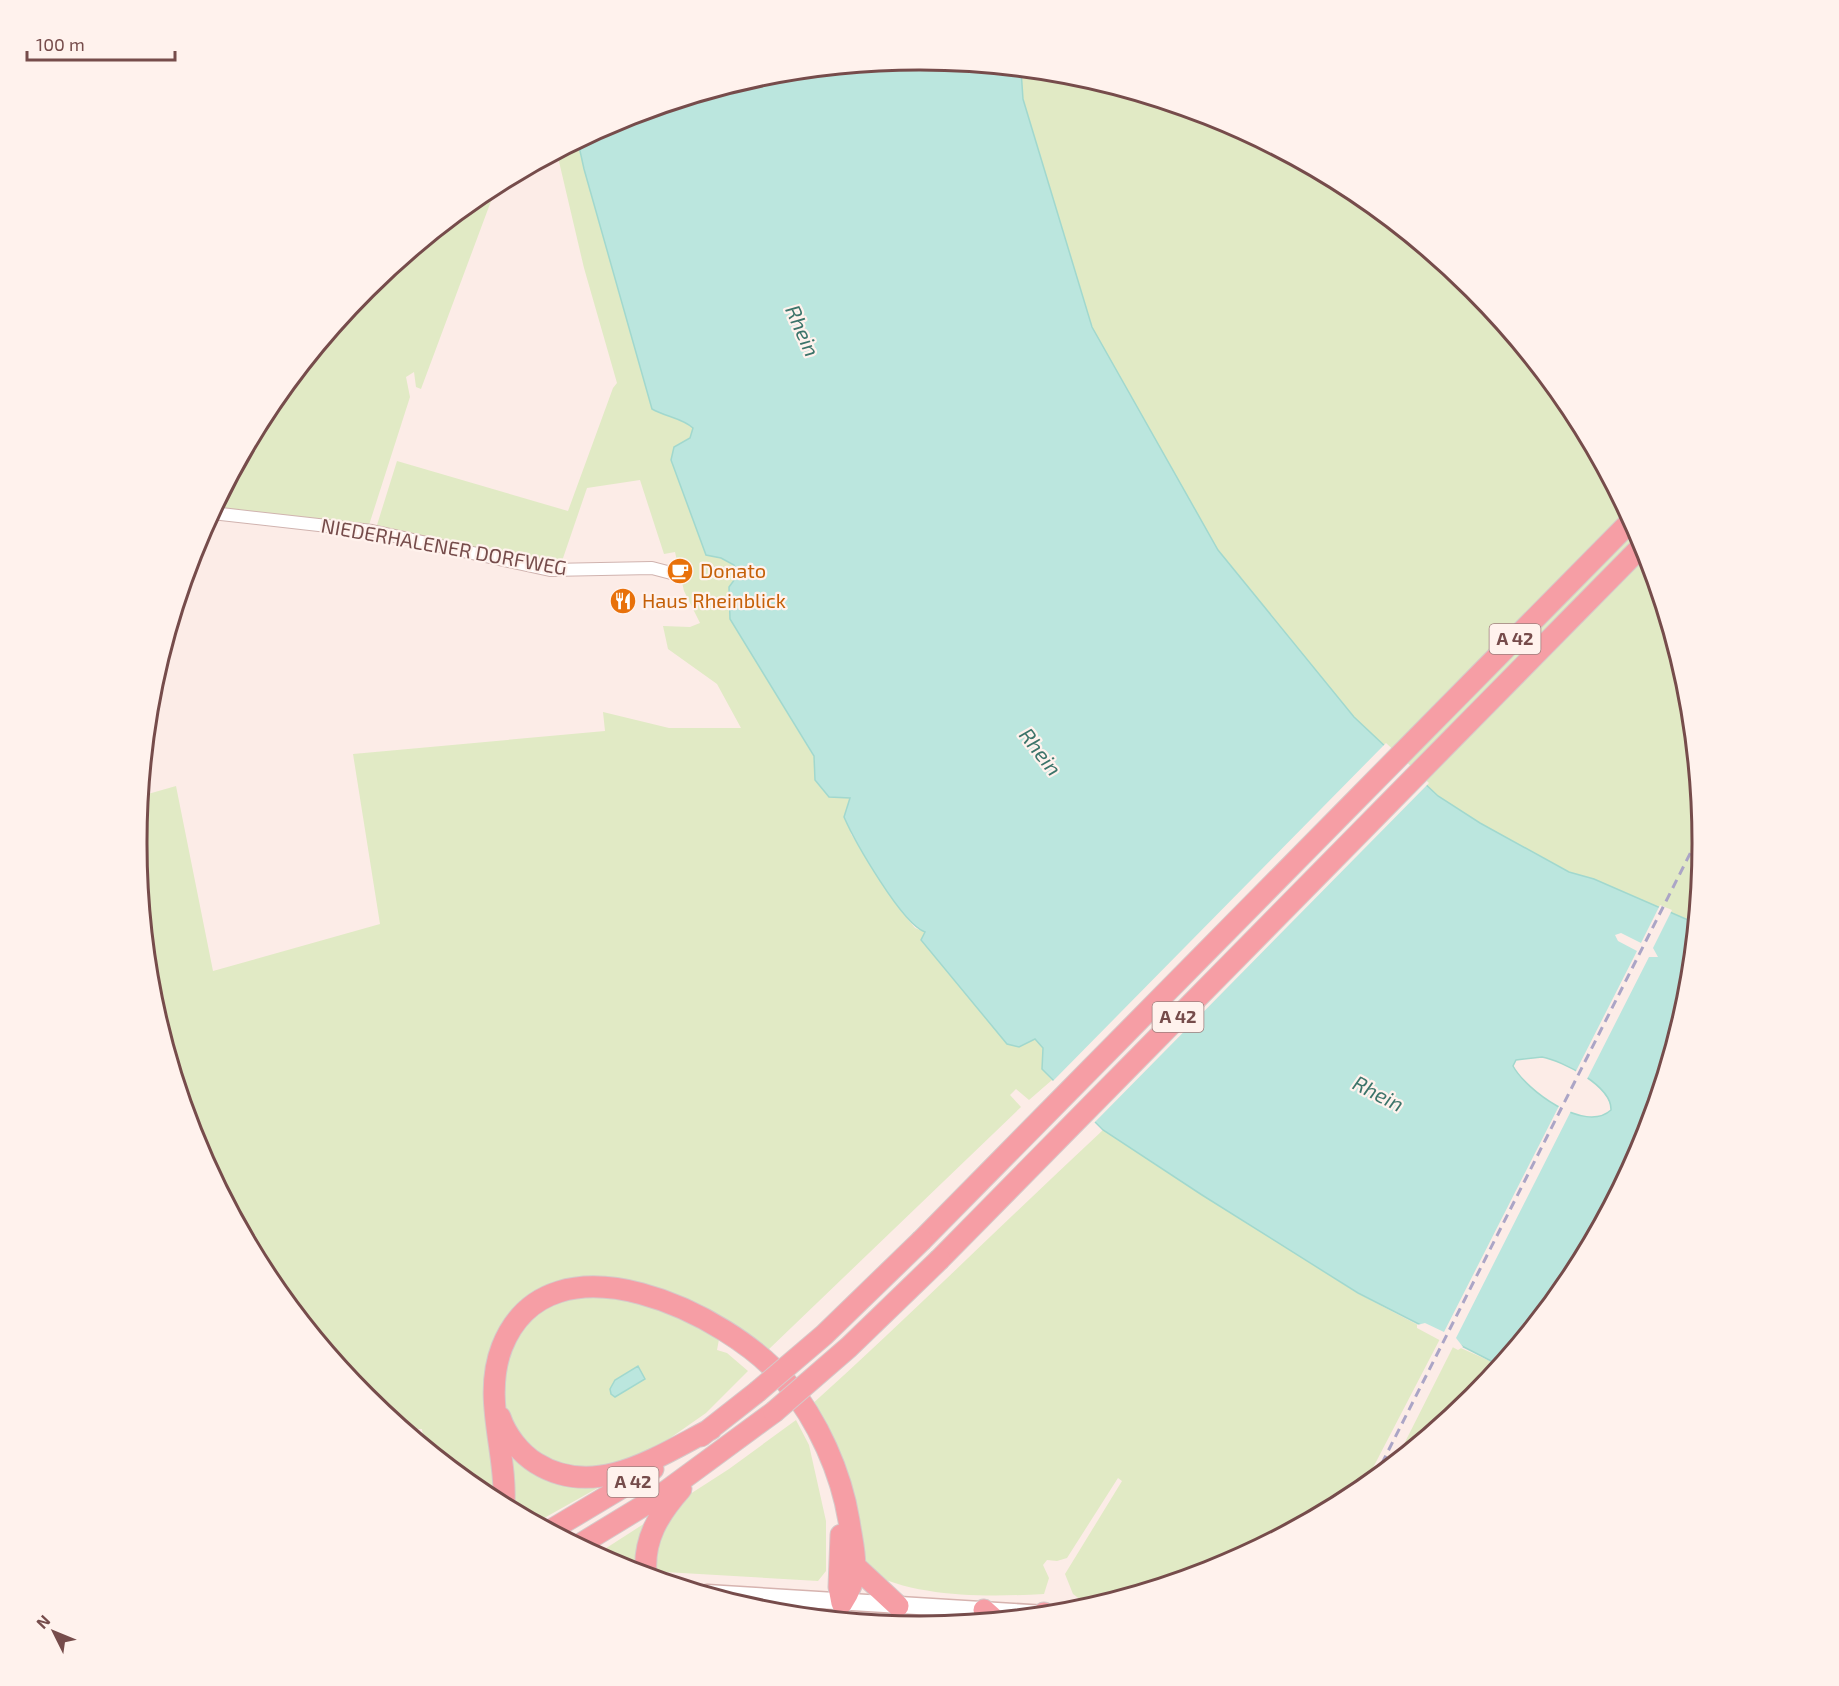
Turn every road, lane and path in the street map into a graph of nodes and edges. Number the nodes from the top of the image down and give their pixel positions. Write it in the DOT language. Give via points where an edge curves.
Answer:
graph roads {
  1 [pos="221,514"];
  2 [pos="1624,528"];
  3 [pos="1635,553"];
  4 [pos="675,574"];
  5 [pos="495,1402"];
  6 [pos="711,1429"];
  7 [pos="830,1461"];
  8 [pos="700,1468"];
  9 [pos="504,1494"];
  10 [pos="558,1526"];
  11 [pos="587,1540"];
  12 [pos="646,1566"];
  13 [pos="856,1567"];
  14 [pos="749,1596"];
  15 [pos="842,1603"];
  16 [pos="898,1606"];
  17 [pos="979,1613"];
  1 -- 4 [label="street, NIEDERHALENER DORFWEG" via="372,531 550,570 651,568"];
  2 -- 6 [label="highway, A 42, bridge" via="922,1240 824,1335"];
  3 -- 8 [label="highway, A 42, bridge" via="940,1259 849,1347 774,1412"];
  5 -- 6 [label="highway" via="502,1421 522,1451 547,1470 572,1478 608,1476"];
  5 -- 7 [label="highway" via="495,1374 503,1345 528,1311 567,1291 631,1291 698,1314 752,1348 796,1395 816,1427"];
  5 -- 9 [label="highway"];
  6 -- 10 [label="highway, A 42" via="649,1472"];
  7 -- 13 [label="highway" via="846,1501"];
  7 -- 15 [label="highway" via="840,1519"];
  8 -- 11 [label="highway, A 42"];
  8 -- 12 [label="highway" via="661,1515 647,1545"];
  13 -- 15 [label="highway" via="852,1588"];
  13 -- 16 [label="highway"];
  14 -- 15 [label="main road"];
  15 -- 16 [label="main road"];
  16 -- 17 [label="main road"];
}
